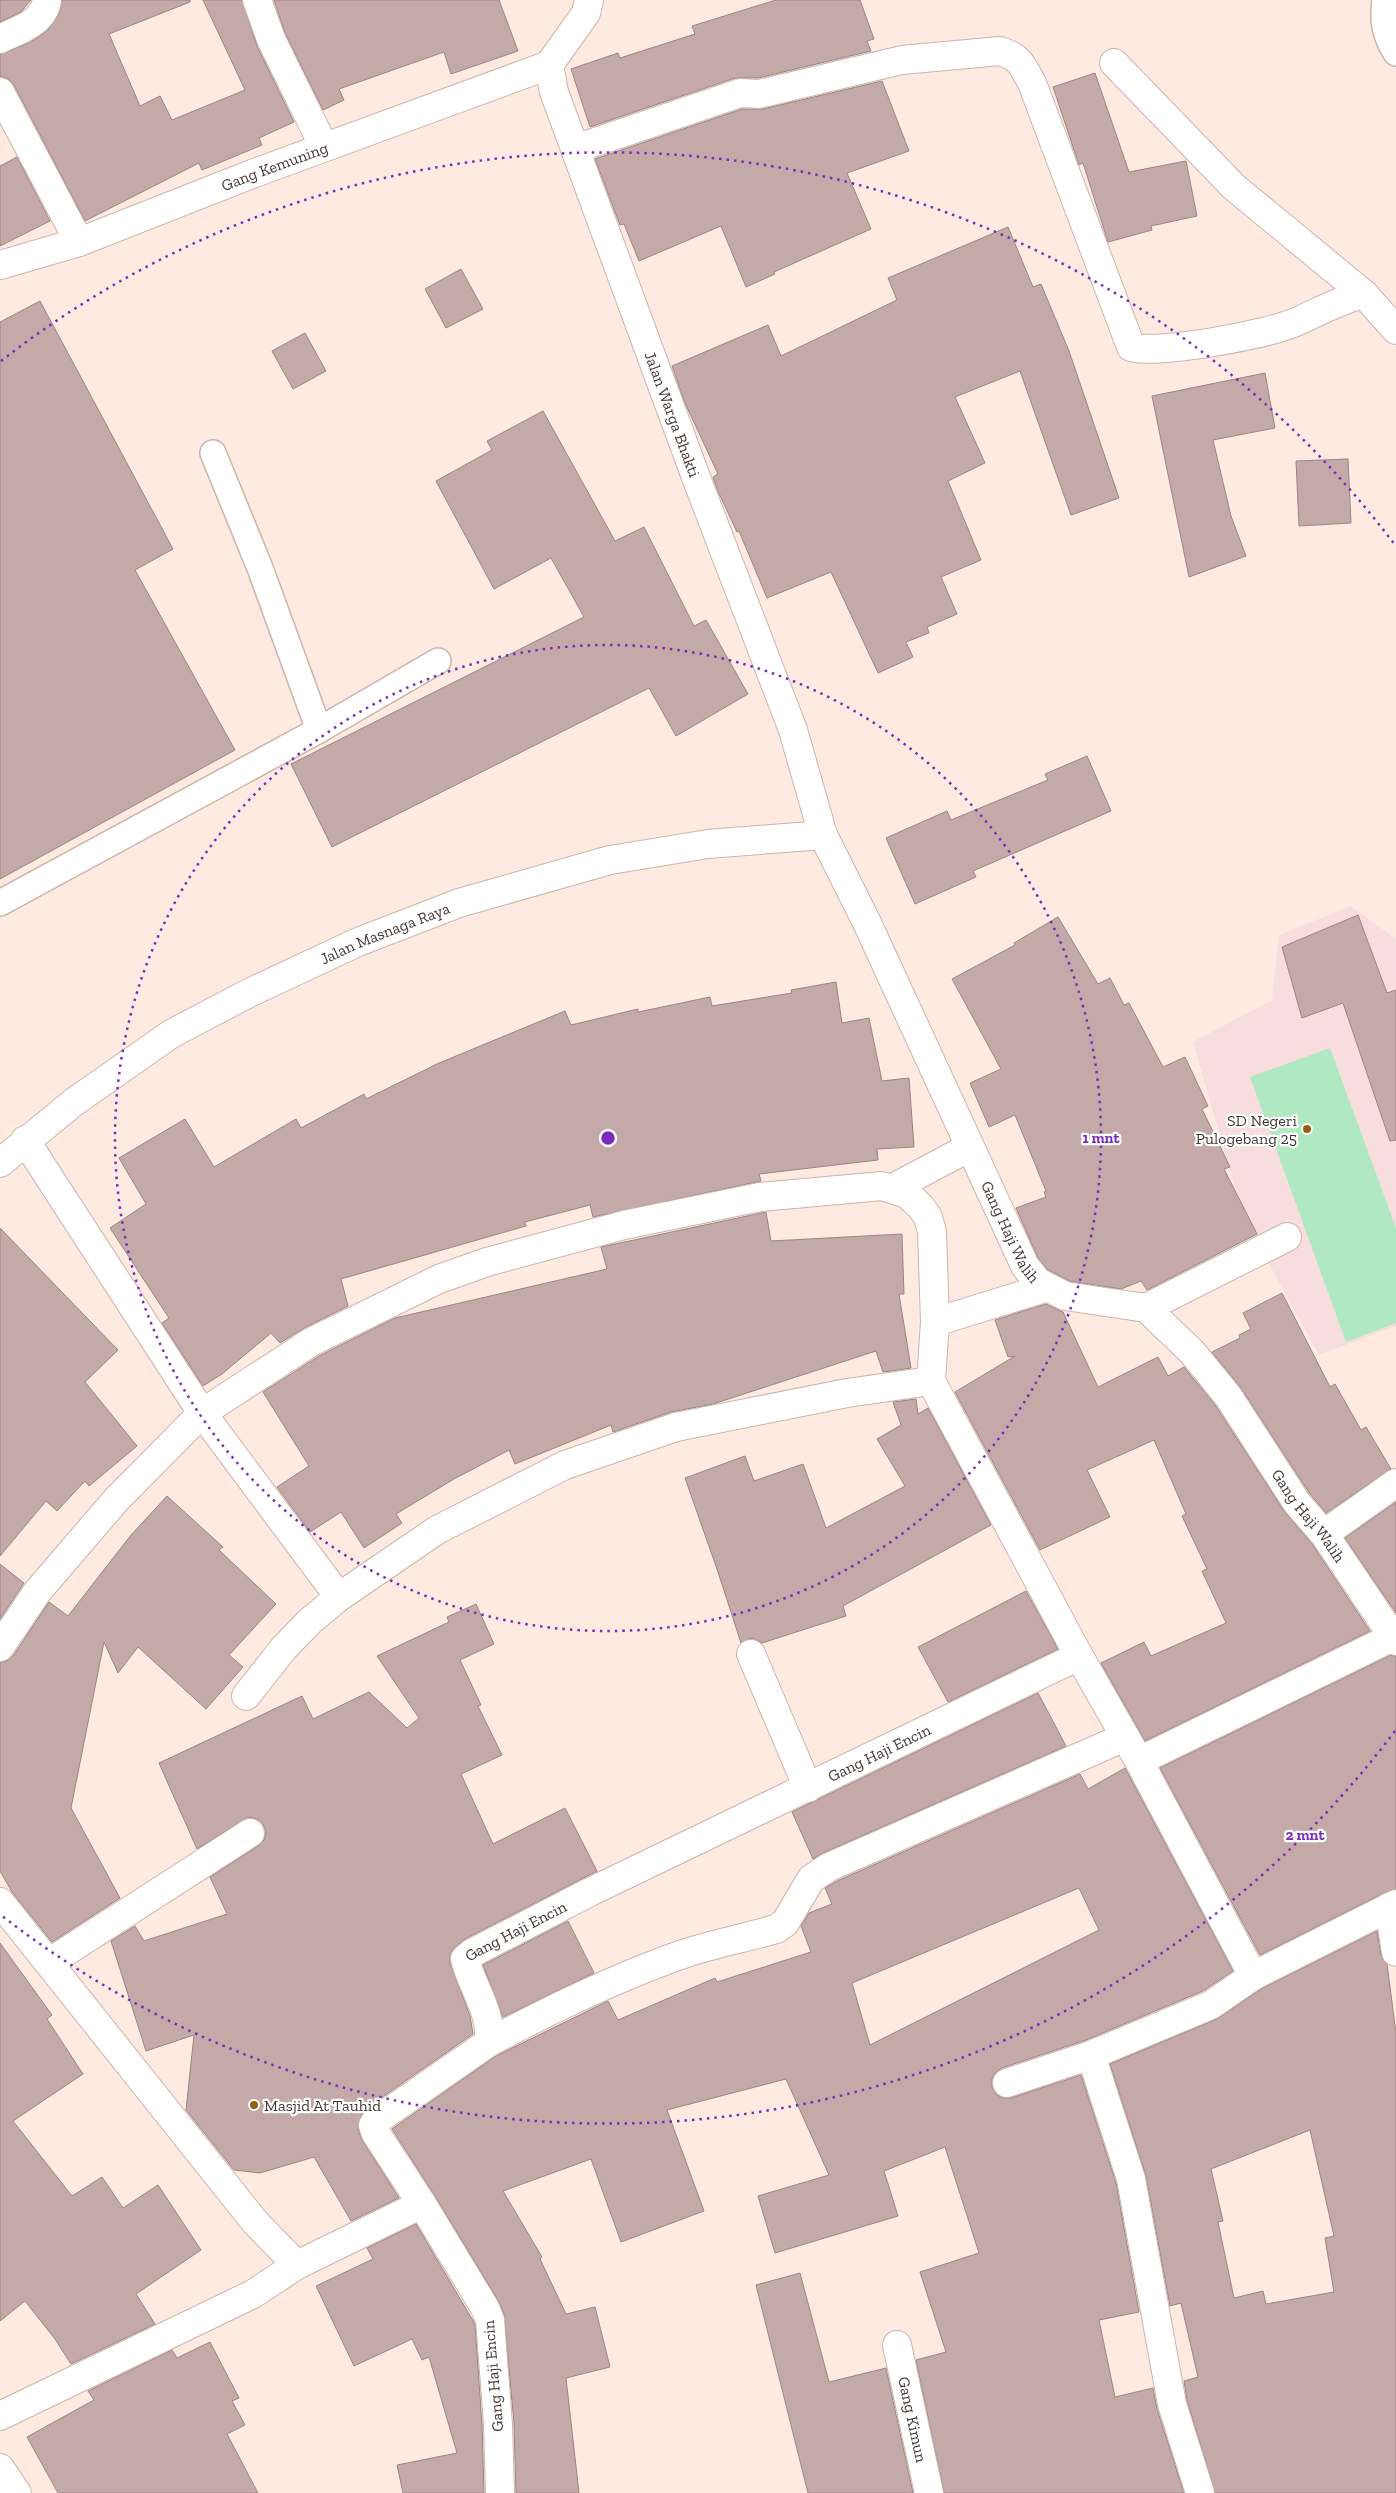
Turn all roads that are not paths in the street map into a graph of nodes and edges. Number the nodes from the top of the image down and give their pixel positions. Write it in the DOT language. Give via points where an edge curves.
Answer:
graph roads {
  1 [pos="47,0"];
  2 [pos="257,0"];
  3 [pos="589,0"];
  4 [pos="1385,0"];
  5 [pos="0,39"];
  6 [pos="1396,54"];
  7 [pos="1114,63"];
  8 [pos="549,65"];
  9 [pos="0,92"];
  10 [pos="324,147"];
  11 [pos="575,149"];
  12 [pos="79,242"];
  13 [pos="0,265"];
  14 [pos="1364,294"];
  15 [pos="1396,330"];
  16 [pos="213,453"];
  17 [pos="438,661"];
  18 [pos="318,730"];
  19 [pos="823,835"];
  20 [pos="0,903"];
  21 [pos="25,1140"];
  22 [pos="970,1147"];
  23 [pos="0,1162"];
  24 [pos="893,1188"];
  25 [pos="1287,1237"];
  26 [pos="1045,1288"];
  27 [pos="1146,1308"];
  28 [pos="935,1322"];
  29 [pos="931,1381"];
  30 [pos="202,1413"];
  31 [pos="1396,1483"];
  32 [pos="1324,1534"];
  33 [pos="339,1597"];
  34 [pos="1395,1639"];
  35 [pos="0,1647"];
  36 [pos="751,1654"];
  37 [pos="1079,1656"];
  38 [pos="246,1696"];
  39 [pos="1125,1737"];
  40 [pos="1139,1761"];
  41 [pos="808,1788"];
  42 [pos="250,1833"];
  43 [pos="0,1902"];
  44 [pos="1392,1906"];
  45 [pos="1396,1952"];
  46 [pos="50,1962"];
  47 [pos="1253,1976"];
  48 [pos="488,2042"];
  49 [pos="1091,2055"];
  50 [pos="1007,2083"];
  51 [pos="422,2204"];
  52 [pos="297,2265"];
  53 [pos="897,2345"];
  54 [pos="0,2416"];
  55 [pos="0,2468"];
  56 [pos="16,2493"];
  57 [pos="500,2493"];
  58 [pos="929,2493"];
  59 [pos="1200,2493"];
  1 -- 5 [label="street" via="45,11 38,20"];
  2 -- 10 [label="street" via="271,40"];
  3 -- 8 [label="street" via="586,13"];
  4 -- 6 [label="lane" via="1383,24"];
  7 -- 14 [label="street" via="1234,187"];
  8 -- 10 [label="street, Gang Kemuning"];
  8 -- 11 [label="street, Jalan Warga Bhakti" via="554,92"];
  9 -- 12 [label="street"];
  10 -- 12 [label="street, Gang Kemuning"];
  11 -- 14 [label="street" via="740,93 759,94 902,60 1000,52 1014,55 1032,83 1131,347 1143,350 1176,347 1263,332"];
  11 -- 19 [label="street, Jalan Warga Bhakti" via="793,730"];
  12 -- 13 [label="street, Gang Kemuning"];
  14 -- 15 [label="street"];
  16 -- 18 [label="lane" via="260,568"];
  17 -- 18 [label="lane"];
  18 -- 20 [label="lane"];
  19 -- 21 [label="street, Jalan Masnaga Raya" via="708,844 610,860 458,903 358,942 171,1034"];
  19 -- 22 [label="street, Gang Haji Walih"];
  21 -- 23 [label="street, Jalan Masnaga Raya"];
  21 -- 30 [label="street"];
  22 -- 24 [label="street"];
  22 -- 26 [label="street, Gang Haji Walih" via="1025,1266"];
  24 -- 28 [label="street" via="907,1194 928,1217 932,1232"];
  24 -- 30 [label="street" via="882,1186 760,1197 624,1225 487,1262 439,1279 311,1342"];
  25 -- 27 [label="street"];
  26 -- 27 [label="street, Gang Haji Walih" via="1065,1296"];
  26 -- 28 [label="street"];
  27 -- 32 [label="street, Gang Haji Walih" via="1192,1352 1228,1396 1297,1503"];
  28 -- 29 [label="street"];
  29 -- 33 [label="street" via="847,1393 676,1427 565,1465 436,1530"];
  29 -- 37 [label="street"];
  30 -- 33 [label="street"];
  30 -- 35 [label="street" via="116,1500 37,1592"];
  31 -- 32 [label="street"];
  32 -- 34 [label="street, Gang Haji Walih"];
  33 -- 38 [label="street" via="310,1620"];
  34 -- 40 [label="street"];
  36 -- 41 [label="street"];
  37 -- 39 [label="street"];
  37 -- 41 [label="street, Gang Haji Encin"];
  39 -- 40 [label="street"];
  39 -- 48 [label="street" via="829,1866 810,1879 785,1923 776,1929 685,1954 612,1981"];
  40 -- 47 [label="street"];
  41 -- 48 [label="street, Gang Haji Encin" via="590,1892 472,1953 466,1959 469,1976 488,2020"];
  42 -- 46 [label="street"];
  43 -- 46 [label="street"];
  44 -- 45 [label="street"];
  44 -- 47 [label="street"];
  46 -- 52 [label="street" via="256,2222"];
  47 -- 49 [label="street" via="1211,2005"];
  48 -- 51 [label="street, Gang Haji Encin" via="373,2125"];
  49 -- 50 [label="street"];
  49 -- 59 [label="street" via="1132,2179 1172,2404"];
  51 -- 52 [label="street"];
  51 -- 57 [label="street, Gang Haji Encin" via="490,2320"];
  52 -- 54 [label="street" via="253,2294"];
  53 -- 58 [label="street, Gang Kimun"];
  55 -- 56 [label="street"];
}
